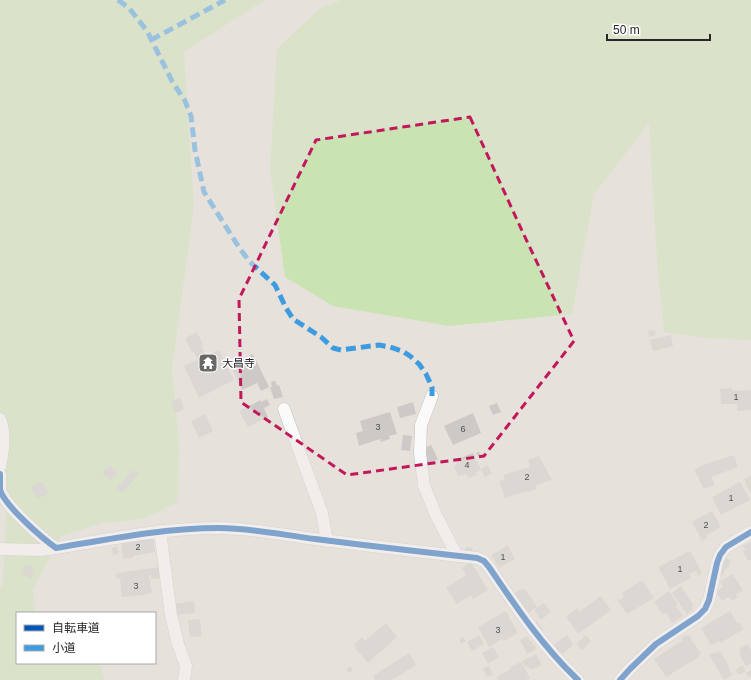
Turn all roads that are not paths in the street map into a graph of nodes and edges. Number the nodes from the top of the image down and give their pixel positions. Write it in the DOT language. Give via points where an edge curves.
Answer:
graph roads {
  1 [pos="432,396"];
  2 [pos="284,409"];
  3 [pos="0,419"];
  4 [pos="0,467"];
  5 [pos="0,474"];
  6 [pos="160,531"];
  7 [pos="751,532"];
  8 [pos="327,541"];
  9 [pos="56,548"];
  10 [pos="0,549"];
  11 [pos="457,556"];
  12 [pos="184,680"];
  13 [pos="578,680"];
  14 [pos="620,680"];
  1 -- 11 [label="street" via="421,425 420,452 424,486"];
  2 -- 8 [label="street" via="322,513"];
  3 -- 4 [label="street" via="4,450"];
  5 -- 9 [label="street" via="0,490 10,506"];
  6 -- 8 [label="street" via="247,529"];
  6 -- 9 [label="street"];
  6 -- 12 [label="street" via="171,615 186,666"];
  7 -- 14 [label="street" via="726,547 720,555 708,600 698,616 656,644"];
  8 -- 11 [label="street"];
  9 -- 10 [label="street"];
  11 -- 13 [label="street" via="484,561 520,614 559,662"];
}
